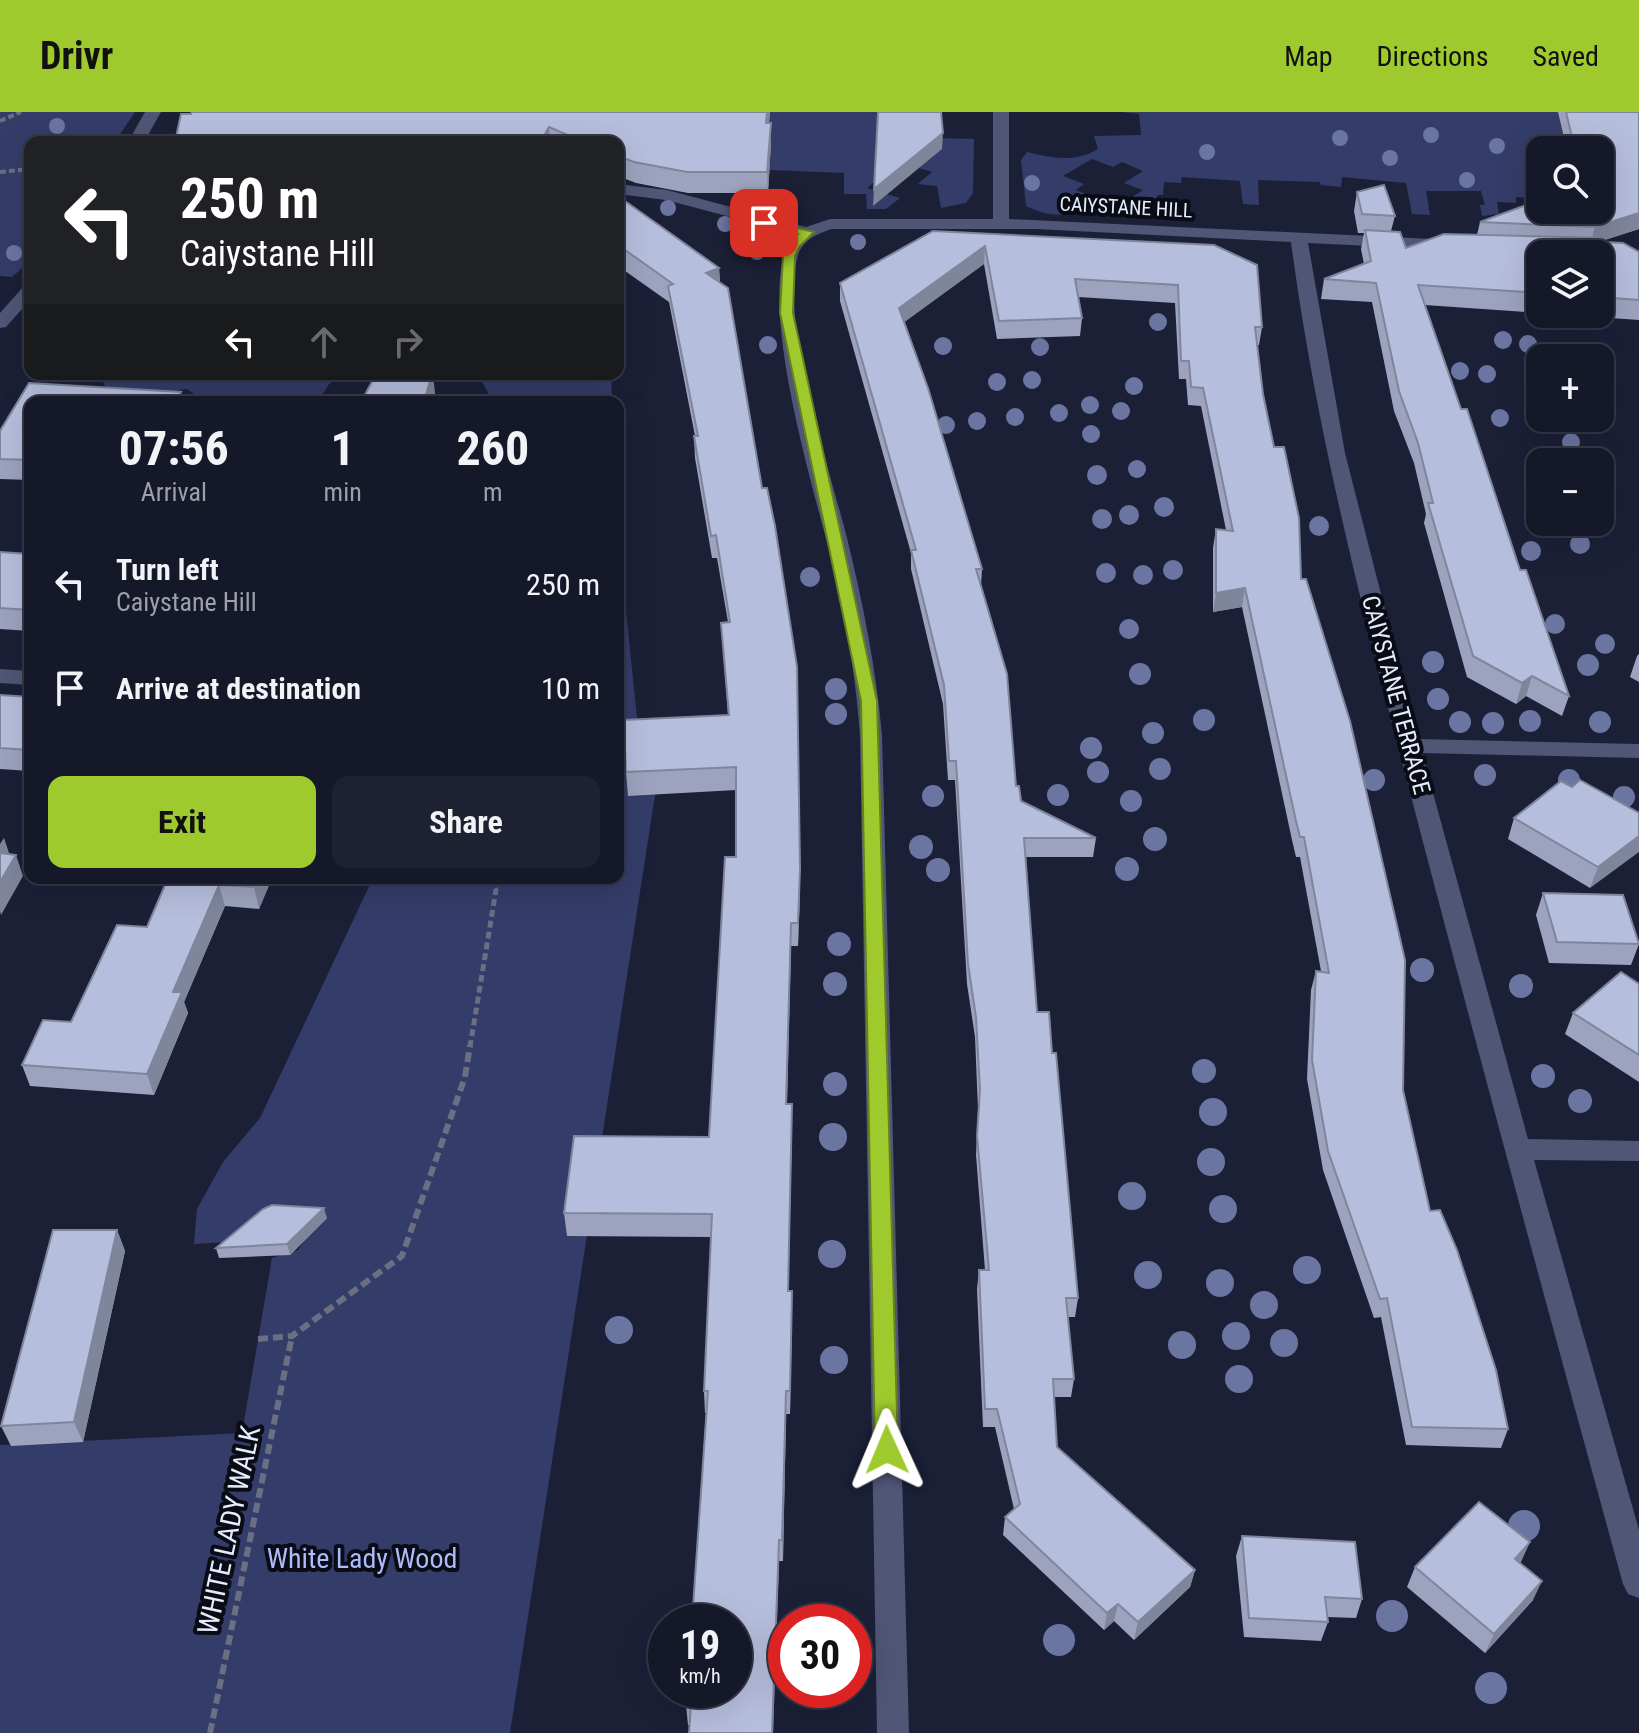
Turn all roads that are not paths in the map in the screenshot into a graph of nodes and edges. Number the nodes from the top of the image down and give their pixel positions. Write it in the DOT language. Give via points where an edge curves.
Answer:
graph roads {
  1 [pos="153,112"];
  2 [pos="1001,112"];
  3 [pos="139,136"];
  4 [pos="624,190"];
  5 [pos="1001,223"];
  6 [pos="807,232"];
  7 [pos="1299,237"];
  8 [pos="1464,245"];
  9 [pos="24,297"];
  10 [pos="0,323"];
  11 [pos="0,676"];
  12 [pos="24,678"];
  13 [pos="1410,746"];
  14 [pos="1639,751"];
  15 [pos="1516,1149"];
  16 [pos="1639,1151"];
  17 [pos="1639,1584"];
  18 [pos="893,1733"];
  1 -- 3 [label="street"];
  2 -- 5 [label="street"];
  4 -- 6 [label="street, CAIYSTANE HILL" via="667,195"];
  5 -- 6 [label="street, CAIYSTANE HILL" via="830,224"];
  5 -- 7 [label="street, CAIYSTANE HILL"];
  6 -- 18 [label="street" via="789,256 787,313 857,636 871,735"];
  7 -- 8 [label="street, CAIYSTANE HILL"];
  7 -- 13 [label="street, CAIYSTANE TERRACE" via="1348,508"];
  9 -- 10 [label="street"];
  11 -- 12 [label="street"];
  13 -- 14 [label="street"];
  13 -- 15 [label="street, CAIYSTANE TERRACE"];
  15 -- 16 [label="street"];
  15 -- 17 [label="street, CAIYSTANE TERRACE"];
}
